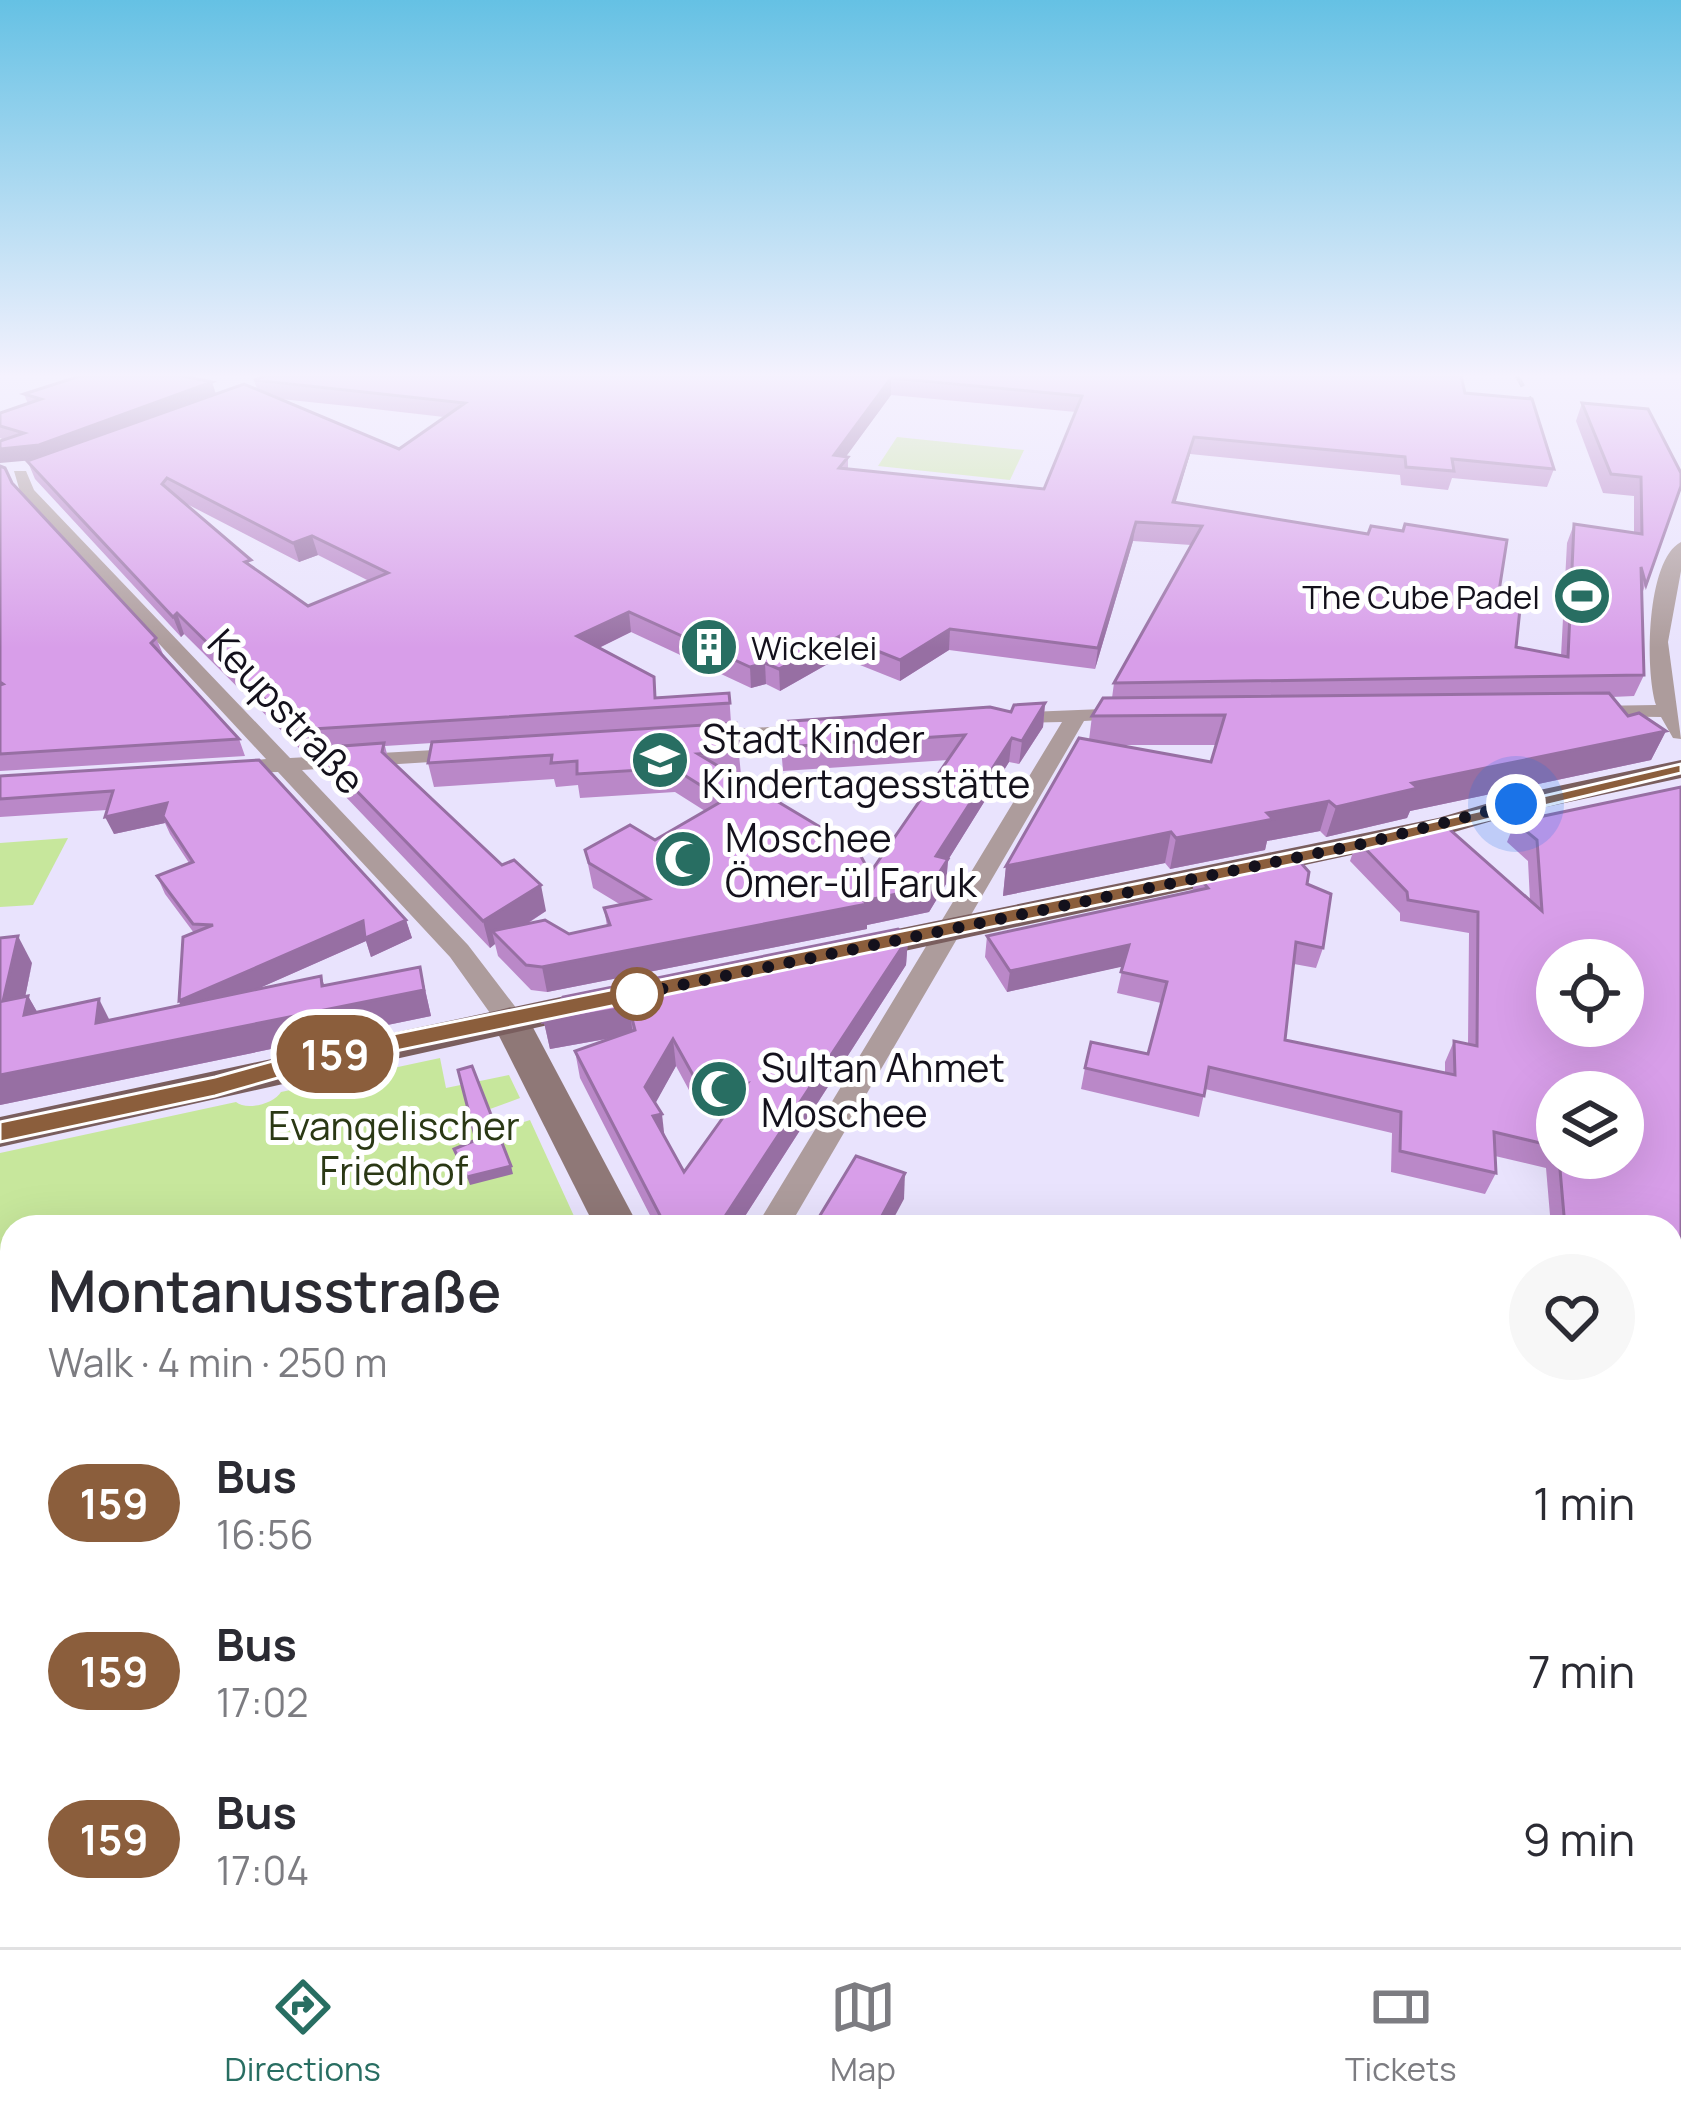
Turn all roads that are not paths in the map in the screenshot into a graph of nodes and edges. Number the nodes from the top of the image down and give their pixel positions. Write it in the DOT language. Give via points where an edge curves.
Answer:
graph roads {
  1 [pos="18,472"];
  2 [pos="1681,548"];
  3 [pos="1666,711"];
  4 [pos="1570,712"];
  5 [pos="1147,714"];
  6 [pos="1077,715"];
  7 [pos="994,718"];
  8 [pos="850,728"];
  9 [pos="1681,733"];
  10 [pos="684,739"];
  11 [pos="496,751"];
  12 [pos="284,765"];
  13 [pos="213,769"];
  14 [pos="1681,770"];
  15 [pos="951,931"];
  16 [pos="818,958"];
  17 [pos="640,994"];
  18 [pos="510,1020"];
  19 [pos="0,1132"];
  20 [pos="611,1215"];
  21 [pos="779,1215"];
  1 -- 12 [label="street, Keupstraße" via="27,492"];
  2 -- 3 [label="street" via="1662,625"];
  3 -- 4 [label="street"];
  3 -- 9 [label="street"];
  5 -- 6 [label="street"];
  6 -- 7 [label="street"];
  6 -- 15 [label="street"];
  8 -- 10 [label="street"];
  11 -- 12 [label="street"];
  12 -- 13 [label="street"];
  12 -- 18 [label="street, Keupstraße" via="459,952"];
  14 -- 15 [label="main road"];
  15 -- 16 [label="main road"];
  15 -- 21 [label="street"];
  17 -- 18 [label="main road"];
  18 -- 19 [label="main road"];
  18 -- 20 [label="street"];
}
